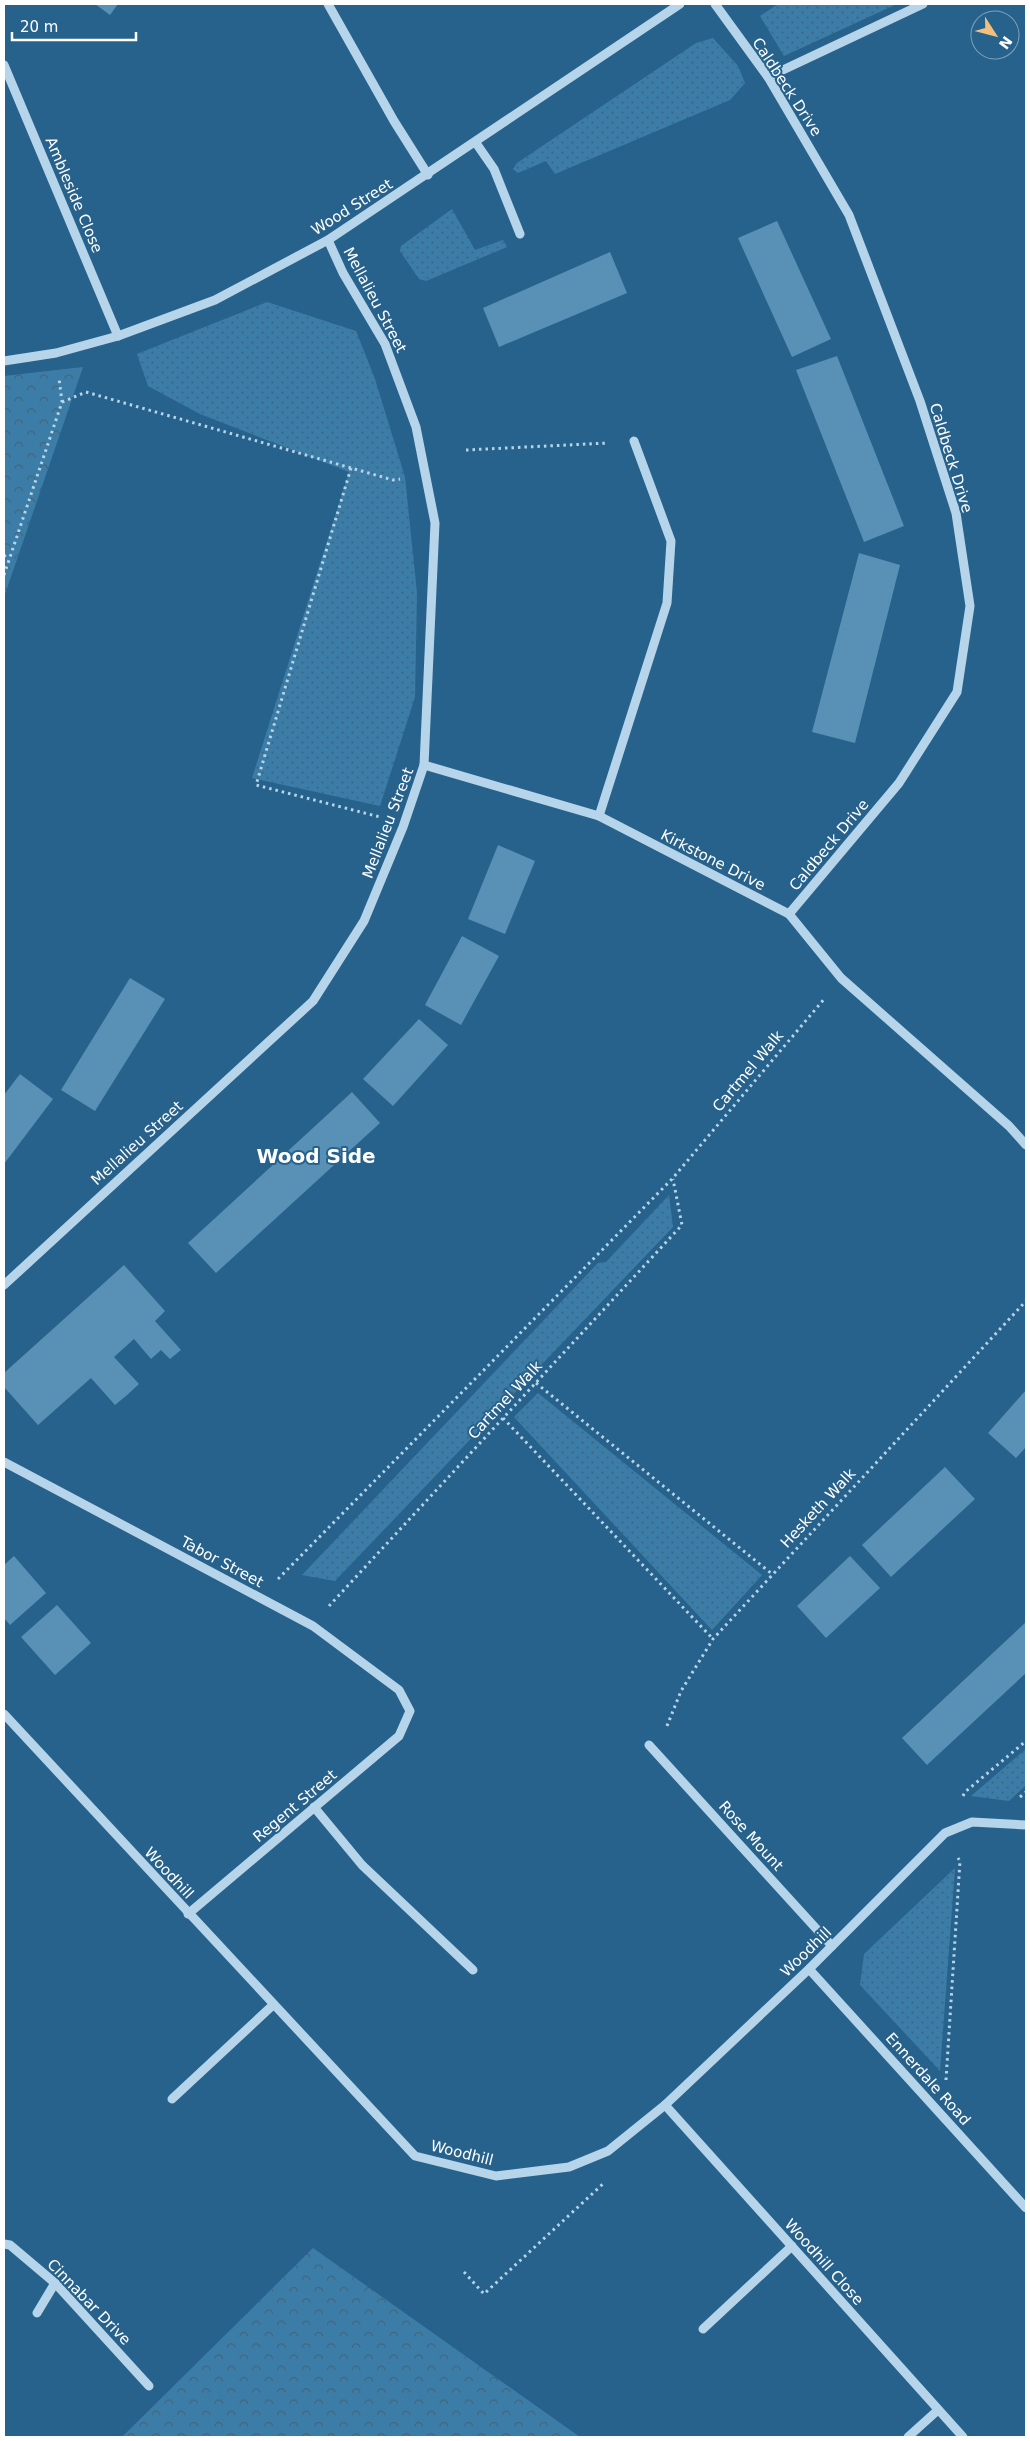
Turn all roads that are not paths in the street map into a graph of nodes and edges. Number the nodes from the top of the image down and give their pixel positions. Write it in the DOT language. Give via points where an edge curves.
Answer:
graph roads {
  1 [pos="328,4"];
  2 [pos="680,4"];
  3 [pos="715,4"];
  4 [pos="923,4"];
  5 [pos="4,65"];
  6 [pos="768,77"];
  7 [pos="476,143"];
  8 [pos="428,175"];
  9 [pos="520,234"];
  10 [pos="328,240"];
  11 [pos="118,336"];
  12 [pos="4,361"];
  13 [pos="634,442"];
  14 [pos="424,766"];
  15 [pos="599,816"];
  16 [pos="789,914"];
  17 [pos="1026,1145"];
  18 [pos="4,1285"];
  19 [pos="4,1462"];
  20 [pos="410,1710"];
  21 [pos="4,1714"];
  22 [pos="649,1745"];
  23 [pos="314,1807"];
  24 [pos="1026,1825"];
  25 [pos="188,1914"];
  26 [pos="832,1946"];
  27 [pos="809,1969"];
  28 [pos="473,1970"];
  29 [pos="273,2005"];
  30 [pos="172,2099"];
  31 [pos="665,2104"];
  32 [pos="1026,2208"];
  33 [pos="4,2244"];
  34 [pos="792,2246"];
  35 [pos="55,2283"];
  36 [pos="37,2313"];
  37 [pos="703,2329"];
  38 [pos="149,2386"];
  39 [pos="938,2410"];
  40 [pos="908,2437"];
  41 [pos="964,2437"];
  1 -- 8 [label="street" via="394,122"];
  2 -- 7 [label="street, Wood Street"];
  3 -- 6 [label="street, Caldbeck Drive"];
  4 -- 6 [label="street"];
  5 -- 11 [label="street, Ambleside Close"];
  6 -- 16 [label="street, Caldbeck Drive" via="849,215 920,401 956,513 970,606 957,692 899,783"];
  7 -- 8 [label="street, Wood Street"];
  7 -- 9 [label="street" via="494,169"];
  8 -- 10 [label="street, Wood Street"];
  10 -- 11 [label="street, Wood Street" via="215,300"];
  10 -- 14 [label="street, Mellalieu Street" via="385,344 416,426 435,523"];
  11 -- 12 [label="street, Wood Street" via="56,353"];
  13 -- 15 [label="street" via="671,541 667,603"];
  14 -- 15 [label="street, Kirkstone Drive"];
  14 -- 18 [label="street, Mellalieu Street" via="364,921 312,1001"];
  15 -- 16 [label="street, Kirkstone Drive"];
  16 -- 17 [label="street, Kirkstone Drive" via="841,978 1009,1126"];
  19 -- 20 [label="street, Tabor Street" via="313,1626 399,1690"];
  20 -- 23 [label="street, Regent Street" via="399,1736"];
  21 -- 25 [label="street, Woodhill"];
  22 -- 26 [label="street, Rose Mount"];
  23 -- 25 [label="street, Regent Street"];
  23 -- 28 [label="street" via="362,1865"];
  24 -- 26 [label="street, Woodhill" via="972,1822 945,1833"];
  25 -- 29 [label="street, Woodhill"];
  26 -- 27 [label="street, Woodhill"];
  27 -- 31 [label="street, Woodhill"];
  27 -- 32 [label="street, Ennerdale Road"];
  29 -- 30 [label="street"];
  29 -- 31 [label="street, Woodhill" via="415,2156 496,2176 569,2167 608,2151"];
  31 -- 34 [label="street, Woodhill Close"];
  33 -- 35 [label="street, Cinnabar Drive" via="10,2245"];
  34 -- 37 [label="street"];
  34 -- 39 [label="street, Woodhill Close"];
  35 -- 36 [label="street"];
  35 -- 38 [label="street, Cinnabar Drive"];
  39 -- 40 [label="street"];
  39 -- 41 [label="street, Woodhill Close"];
}
